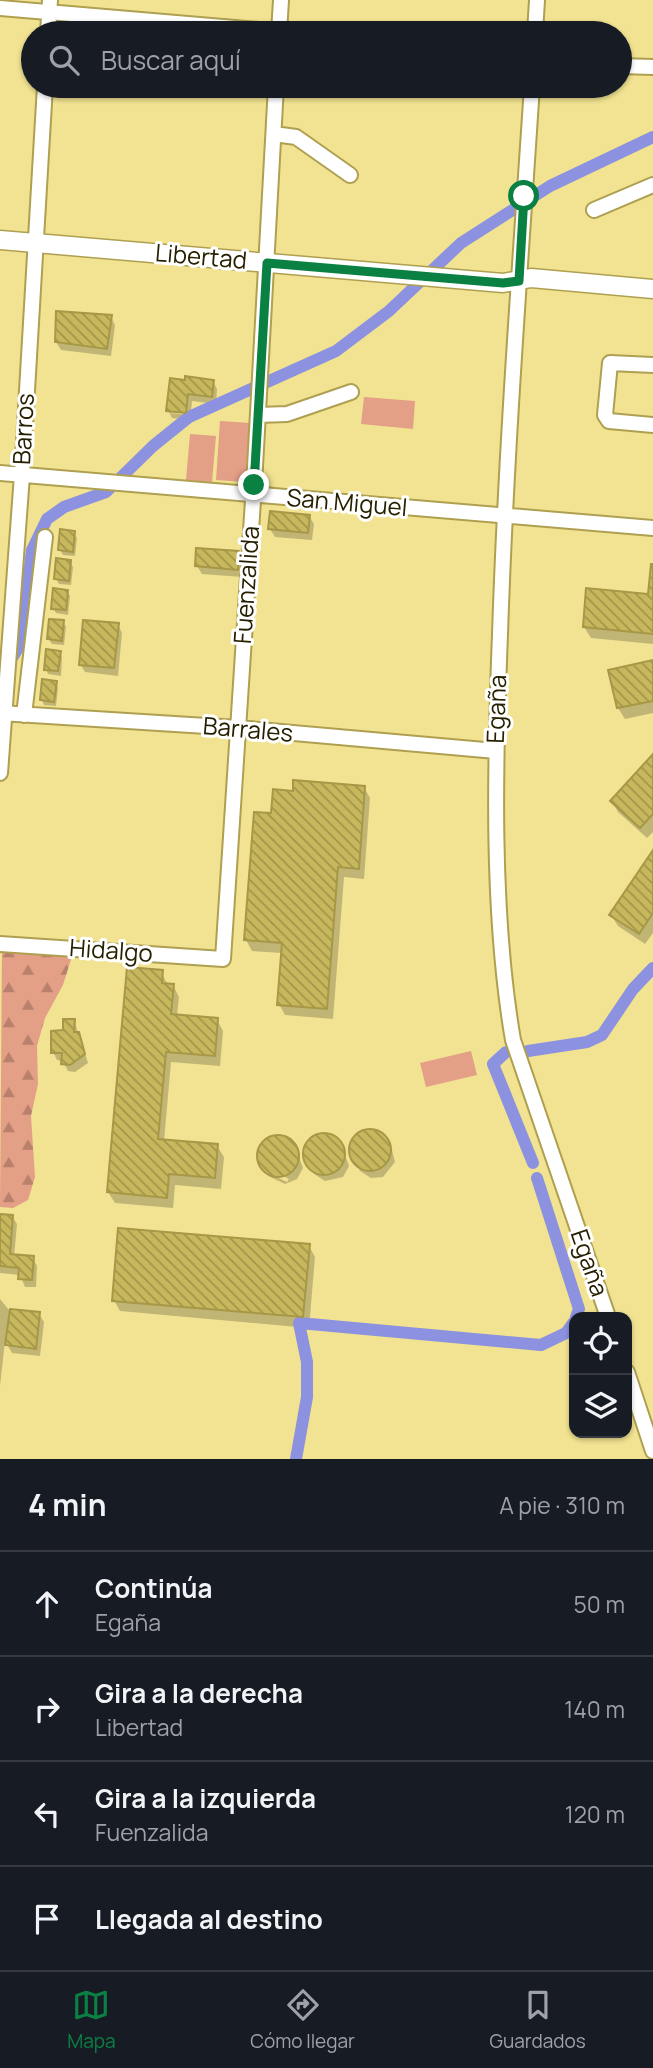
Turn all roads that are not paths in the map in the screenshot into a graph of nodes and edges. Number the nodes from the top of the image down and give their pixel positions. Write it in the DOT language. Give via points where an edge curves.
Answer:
graph roads {
  1 [pos="281,0"];
  2 [pos="537,0"];
  3 [pos="50,6"];
  4 [pos="0,8"];
  5 [pos="182,21"];
  6 [pos="280,21"];
  7 [pos="536,21"];
  8 [pos="632,66"];
  9 [pos="653,67"];
  10 [pos="44,98"];
  11 [pos="276,98"];
  12 [pos="531,98"];
  13 [pos="274,134"];
  14 [pos="350,175"];
  15 [pos="653,185"];
  16 [pos="594,210"];
  17 [pos="0,240"];
  18 [pos="35,243"];
  19 [pos="267,263"];
  20 [pos="519,281"];
  21 [pos="653,289"];
  22 [pos="653,365"];
  23 [pos="351,392"];
  24 [pos="258,415"];
  25 [pos="653,425"];
  26 [pos="0,473"];
  27 [pos="22,475"];
  28 [pos="254,495"];
  29 [pos="504,517"];
  30 [pos="653,528"];
  31 [pos="45,537"];
  32 [pos="2,713"];
  33 [pos="24,715"];
  34 [pos="238,728"];
  35 [pos="496,751"];
  36 [pos="0,773"];
  37 [pos="0,944"];
  38 [pos="223,959"];
  39 [pos="606,1312"];
  40 [pos="628,1375"];
  41 [pos="653,1451"];
  1 -- 6 [label="street"];
  2 -- 7 [label="street"];
  3 -- 4 [label="street"];
  3 -- 5 [label="street"];
  8 -- 9 [label="street"];
  10 -- 18 [label="street, Barros"];
  11 -- 13 [label="street, Fuenzalida"];
  12 -- 20 [label="street, Egaña"];
  13 -- 14 [label="street" via="296,137"];
  13 -- 19 [label="street, Fuenzalida"];
  15 -- 16 [label="street"];
  17 -- 18 [label="main road, Libertad"];
  18 -- 19 [label="main road, Libertad"];
  18 -- 27 [label="street, Barros"];
  19 -- 20 [label="main road, Libertad"];
  19 -- 24 [label="street, Fuenzalida"];
  20 -- 21 [label="main road, Libertad" via="531,278"];
  20 -- 29 [label="street, Egaña"];
  22 -- 25 [label="street" via="610,363 605,417"];
  23 -- 24 [label="street" via="287,414"];
  24 -- 28 [label="street, Fuenzalida"];
  26 -- 27 [label="street, San Miguel"];
  27 -- 28 [label="street, San Miguel"];
  27 -- 32 [label="street, Barros"];
  28 -- 29 [label="street, San Miguel"];
  28 -- 34 [label="street, Fuenzalida"];
  29 -- 30 [label="street, San Miguel"];
  29 -- 35 [label="street, Egaña"];
  31 -- 33 [label="street"];
  32 -- 33 [label="street, Barrales"];
  32 -- 36 [label="street, Barros"];
  33 -- 34 [label="street, Barrales"];
  34 -- 35 [label="street, Barrales"];
  34 -- 38 [label="street, Fuenzalida"];
  35 -- 39 [label="street, Egaña" via="500,893 513,1040"];
  37 -- 38 [label="street, Hidalgo"];
  40 -- 41 [label="street"];
}
